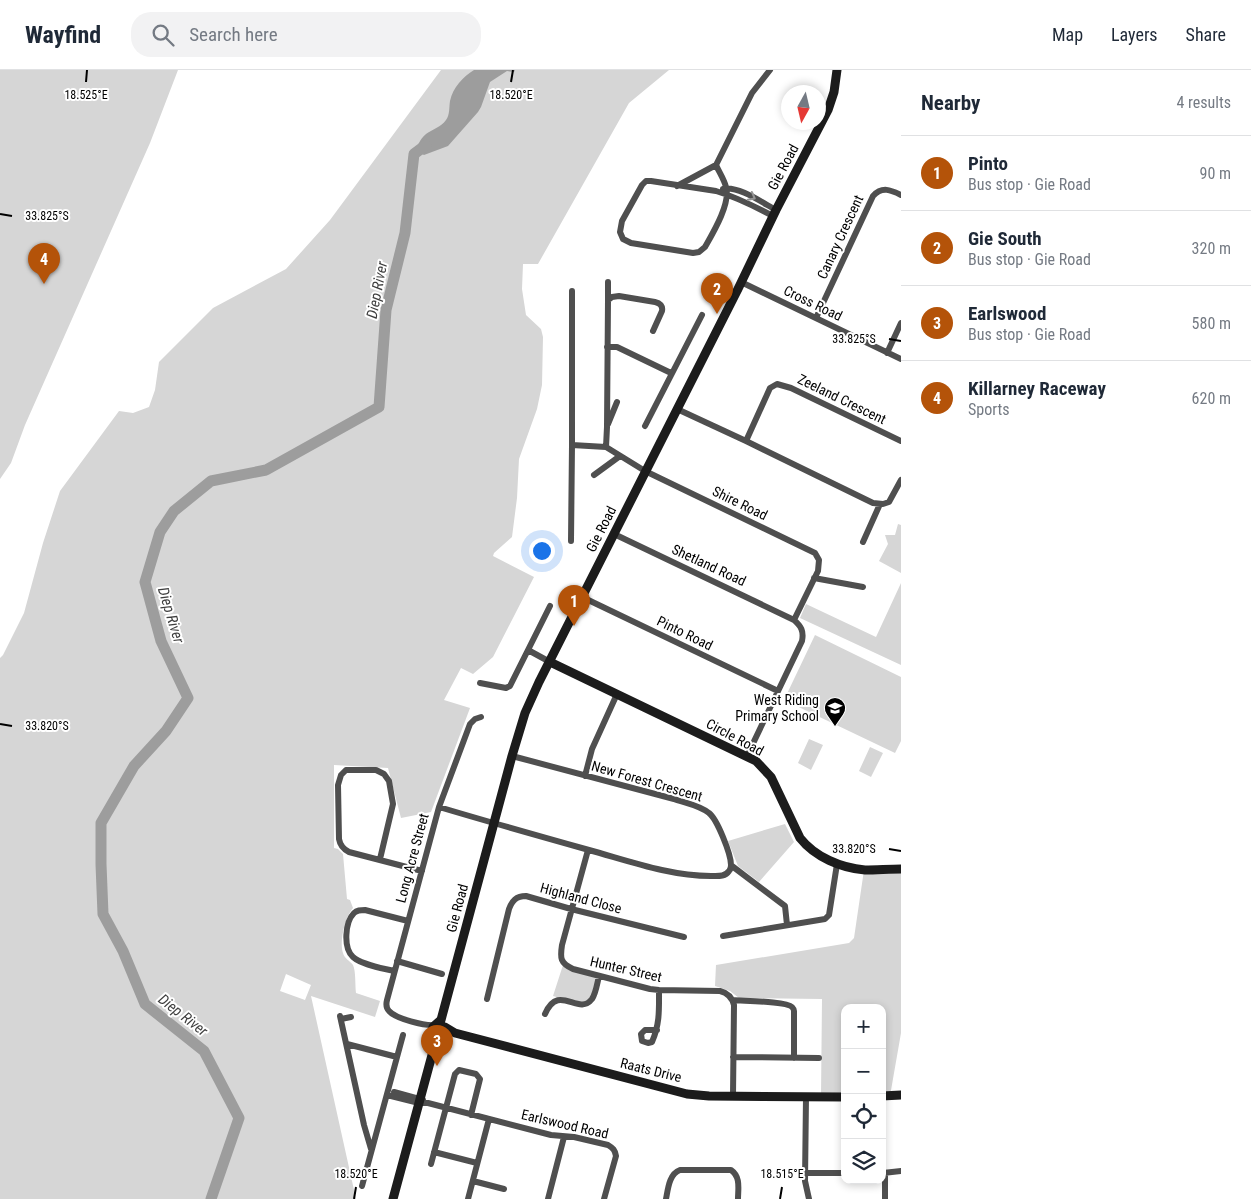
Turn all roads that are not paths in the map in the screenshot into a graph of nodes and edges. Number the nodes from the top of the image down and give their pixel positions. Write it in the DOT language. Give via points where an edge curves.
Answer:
graph roads {
  1 [pos="770,70"];
  2 [pos="837,70"];
  3 [pos="716,165"];
  4 [pos="677,186"];
  5 [pos="726,191"];
  6 [pos="901,196"];
  7 [pos="775,213"];
  8 [pos="608,282"];
  9 [pos="741,282"];
  10 [pos="572,290"];
  11 [pos="608,300"];
  12 [pos="702,315"];
  13 [pos="816,318"];
  14 [pos="901,323"];
  15 [pos="653,331"];
  16 [pos="608,347"];
  17 [pos="887,353"];
  18 [pos="901,359"];
  19 [pos="672,373"];
  20 [pos="617,402"];
  21 [pos="677,409"];
  22 [pos="645,426"];
  23 [pos="607,427"];
  24 [pos="746,440"];
  25 [pos="901,441"];
  26 [pos="572,446"];
  27 [pos="606,447"];
  28 [pos="620,456"];
  29 [pos="645,471"];
  30 [pos="594,476"];
  31 [pos="901,480"];
  32 [pos="880,504"];
  33 [pos="614,534"];
  34 [pos="571,541"];
  35 [pos="863,542"];
  36 [pos="814,578"];
  37 [pos="862,588"];
  38 [pos="582,597"];
  39 [pos="550,606"];
  40 [pos="794,620"];
  41 [pos="528,650"];
  42 [pos="550,662"];
  43 [pos="480,683"];
  44 [pos="778,691"];
  45 [pos="616,694"];
  46 [pos="481,717"];
  47 [pos="512,756"];
  48 [pos="747,756"];
  49 [pos="585,776"];
  50 [pos="439,807"];
  51 [pos="494,823"];
  52 [pos="588,850"];
  53 [pos="380,859"];
  54 [pos="837,864"];
  55 [pos="732,866"];
  56 [pos="901,869"];
  57 [pos="422,871"];
  58 [pos="571,909"];
  59 [pos="408,920"];
  60 [pos="787,925"];
  61 [pos="723,936"];
  62 [pos="684,937"];
  63 [pos="397,961"];
  64 [pos="394,971"];
  65 [pos="442,974"];
  66 [pos="599,976"];
  67 [pos="659,990"];
  68 [pos="487,998"];
  69 [pos="733,1000"];
  70 [pos="545,1014"];
  71 [pos="350,1017"];
  72 [pos="438,1030"];
  73 [pos="657,1030"];
  74 [pos="403,1035"];
  75 [pos="347,1044"];
  76 [pos="397,1057"];
  77 [pos="733,1058"];
  78 [pos="794,1058"];
  79 [pos="819,1058"];
  80 [pos="387,1093"];
  81 [pos="901,1095"];
  82 [pos="733,1096"];
  83 [pos="886,1096"];
  84 [pos="806,1097"];
  85 [pos="841,1097"];
  86 [pos="422,1102"];
  87 [pos="446,1108"];
  88 [pos="471,1115"];
  89 [pos="489,1119"];
  90 [pos="364,1125"];
  91 [pos="377,1131"];
  92 [pos="564,1137"];
  93 [pos="371,1150"];
  94 [pos="434,1152"];
  95 [pos="477,1162"];
  96 [pos="431,1164"];
  97 [pos="901,1171"];
  98 [pos="805,1173"];
  99 [pos="841,1173"];
  100 [pos="886,1173"];
  101 [pos="472,1181"];
  102 [pos="884,1184"];
  103 [pos="362,1186"];
  104 [pos="504,1189"];
  105 [pos="393,1199"];
  106 [pos="468,1199"];
  107 [pos="548,1199"];
  108 [pos="604,1199"];
  109 [pos="666,1199"];
  110 [pos="738,1199"];
  111 [pos="808,1199"];
  112 [pos="885,1199"];
  1 -- 3 [label="street" via="752,93"];
  2 -- 7 [label="street, Gie Road" via="828,110"];
  3 -- 4 [label="street"];
  3 -- 5 [label="street"];
  4 -- 5 [label="street"];
  4 -- 5 [label="street" via="651,181 642,185 622,221 620,232 624,239 631,243 699,252 705,247 721,216"];
  5 -- 7 [label="street"];
  6 -- 13 [label="street, Canary Crescent" via="885,189 873,196"];
  7 -- 9 [label="street, Gie Road"];
  8 -- 11 [label="street"];
  9 -- 13 [label="street, Cross Road"];
  9 -- 21 [label="street, Gie Road"];
  10 -- 26 [label="street"];
  11 -- 15 [label="street" via="619,296 660,304 663,308"];
  11 -- 16 [label="street"];
  12 -- 19 [label="street"];
  13 -- 17 [label="street, Cross Road"];
  14 -- 17 [label="street"];
  16 -- 19 [label="street"];
  16 -- 23 [label="street"];
  17 -- 18 [label="street, Cross Road"];
  19 -- 22 [label="street"];
  20 -- 23 [label="street"];
  21 -- 24 [label="street"];
  21 -- 29 [label="street, Gie Road"];
  23 -- 27 [label="street"];
  24 -- 25 [label="street, Zeeland Crescent" via="770,388 777,384"];
  24 -- 32 [label="street"];
  26 -- 27 [label="street"];
  26 -- 34 [label="street"];
  27 -- 28 [label="street, Shire Road"];
  28 -- 29 [label="street, Shire Road"];
  28 -- 30 [label="street"];
  29 -- 33 [label="street, Gie Road"];
  29 -- 36 [label="street, Shire Road" via="815,553 819,560"];
  31 -- 32 [label="street" via="891,500"];
  32 -- 35 [label="street"];
  33 -- 38 [label="street, Gie Road"];
  33 -- 40 [label="street, Shetland Road"];
  36 -- 37 [label="street"];
  36 -- 40 [label="street"];
  38 -- 42 [label="street, Gie Road"];
  38 -- 44 [label="street, Pinto Road"];
  39 -- 41 [label="street"];
  40 -- 44 [label="street" via="802,629 802,641"];
  41 -- 42 [label="street"];
  41 -- 43 [label="street" via="510,686"];
  42 -- 45 [label="street, Circle Road"];
  42 -- 47 [label="street, Gie Road" via="528,707"];
  44 -- 48 [label="street"];
  45 -- 48 [label="street, Circle Road"];
  45 -- 49 [label="street" via="592,749"];
  46 -- 50 [label="street" via="470,724"];
  47 -- 49 [label="street, New Forest Crescent"];
  47 -- 51 [label="street, Gie Road"];
  48 -- 54 [label="street, Circle Road" via="760,764 771,777 806,846"];
  49 -- 55 [label="street, New Forest Crescent" via="698,806 715,820"];
  50 -- 51 [label="street, Long Acre Street"];
  50 -- 57 [label="street, Long Acre Street"];
  51 -- 52 [label="street"];
  51 -- 72 [label="street, Gie Road"];
  52 -- 55 [label="street" via="694,875 722,876"];
  52 -- 58 [label="street, Hunter Street"];
  53 -- 53 [label="street" via="347,851 340,844 338,785 340,775 346,770 376,770 389,781 393,804"];
  53 -- 57 [label="street"];
  54 -- 56 [label="street, Circle Road" via="864,870"];
  54 -- 60 [label="street" via="829,915 825,919"];
  55 -- 60 [label="street" via="784,906"];
  57 -- 59 [label="street, Long Acre Street"];
  58 -- 62 [label="street, Highland Close"];
  58 -- 66 [label="street, Hunter Street" via="562,944 562,961 573,969"];
  58 -- 68 [label="street, Highland Close" via="526,896 513,901"];
  59 -- 63 [label="street, Long Acre Street"];
  59 -- 64 [label="street" via="360,910 350,920 346,937 350,954 360,962"];
  60 -- 61 [label="street"];
  63 -- 64 [label="street, Long Acre Street"];
  63 -- 65 [label="street"];
  64 -- 72 [label="street, Long Acre Street" via="388,1009 394,1015"];
  66 -- 67 [label="street, Hunter Street"];
  66 -- 70 [label="street" via="590,1002 556,1000"];
  67 -- 69 [label="street, Hunter Street" via="720,991"];
  67 -- 73 [label="street"];
  69 -- 77 [label="street"];
  69 -- 78 [label="street" via="792,1007"];
  71 -- 75 [label="street" via="341,1017"];
  72 -- 82 [label="street, Raats Drive" via="676,1092"];
  72 -- 86 [label="street, Gie Road"];
  74 -- 76 [label="street"];
  75 -- 76 [label="street"];
  75 -- 90 [label="street"];
  76 -- 80 [label="street"];
  77 -- 78 [label="street"];
  77 -- 82 [label="street"];
  78 -- 79 [label="street"];
  80 -- 86 [label="street, Earlswood Road"];
  80 -- 91 [label="street"];
  81 -- 83 [label="street"];
  82 -- 84 [label="street, Raats Drive"];
  84 -- 85 [label="street, Raats Drive"];
  84 -- 98 [label="street"];
  86 -- 87 [label="street, Earlswood Road"];
  86 -- 105 [label="street, Gie Road"];
  87 -- 88 [label="street, Earlswood Road"];
  87 -- 88 [label="street" via="455,1074 462,1070 476,1074 480,1079"];
  87 -- 94 [label="street"];
  88 -- 89 [label="street, Earlswood Road"];
  89 -- 92 [label="street, Earlswood Road"];
  89 -- 95 [label="street"];
  90 -- 91 [label="street" via="370,1133"];
  90 -- 93 [label="street"];
  91 -- 93 [label="street"];
  92 -- 107 [label="street"];
  92 -- 108 [label="street, Earlswood Road" via="608,1146 615,1151"];
  93 -- 103 [label="street"];
  94 -- 95 [label="street"];
  94 -- 96 [label="street"];
  95 -- 101 [label="street"];
  97 -- 100 [label="street"];
  98 -- 99 [label="street"];
  98 -- 111 [label="street"];
  101 -- 104 [label="street"];
  101 -- 106 [label="street"];
  102 -- 112 [label="street"];
  109 -- 110 [label="street" via="672,1176 680,1170 731,1170 738,1179"];
}
